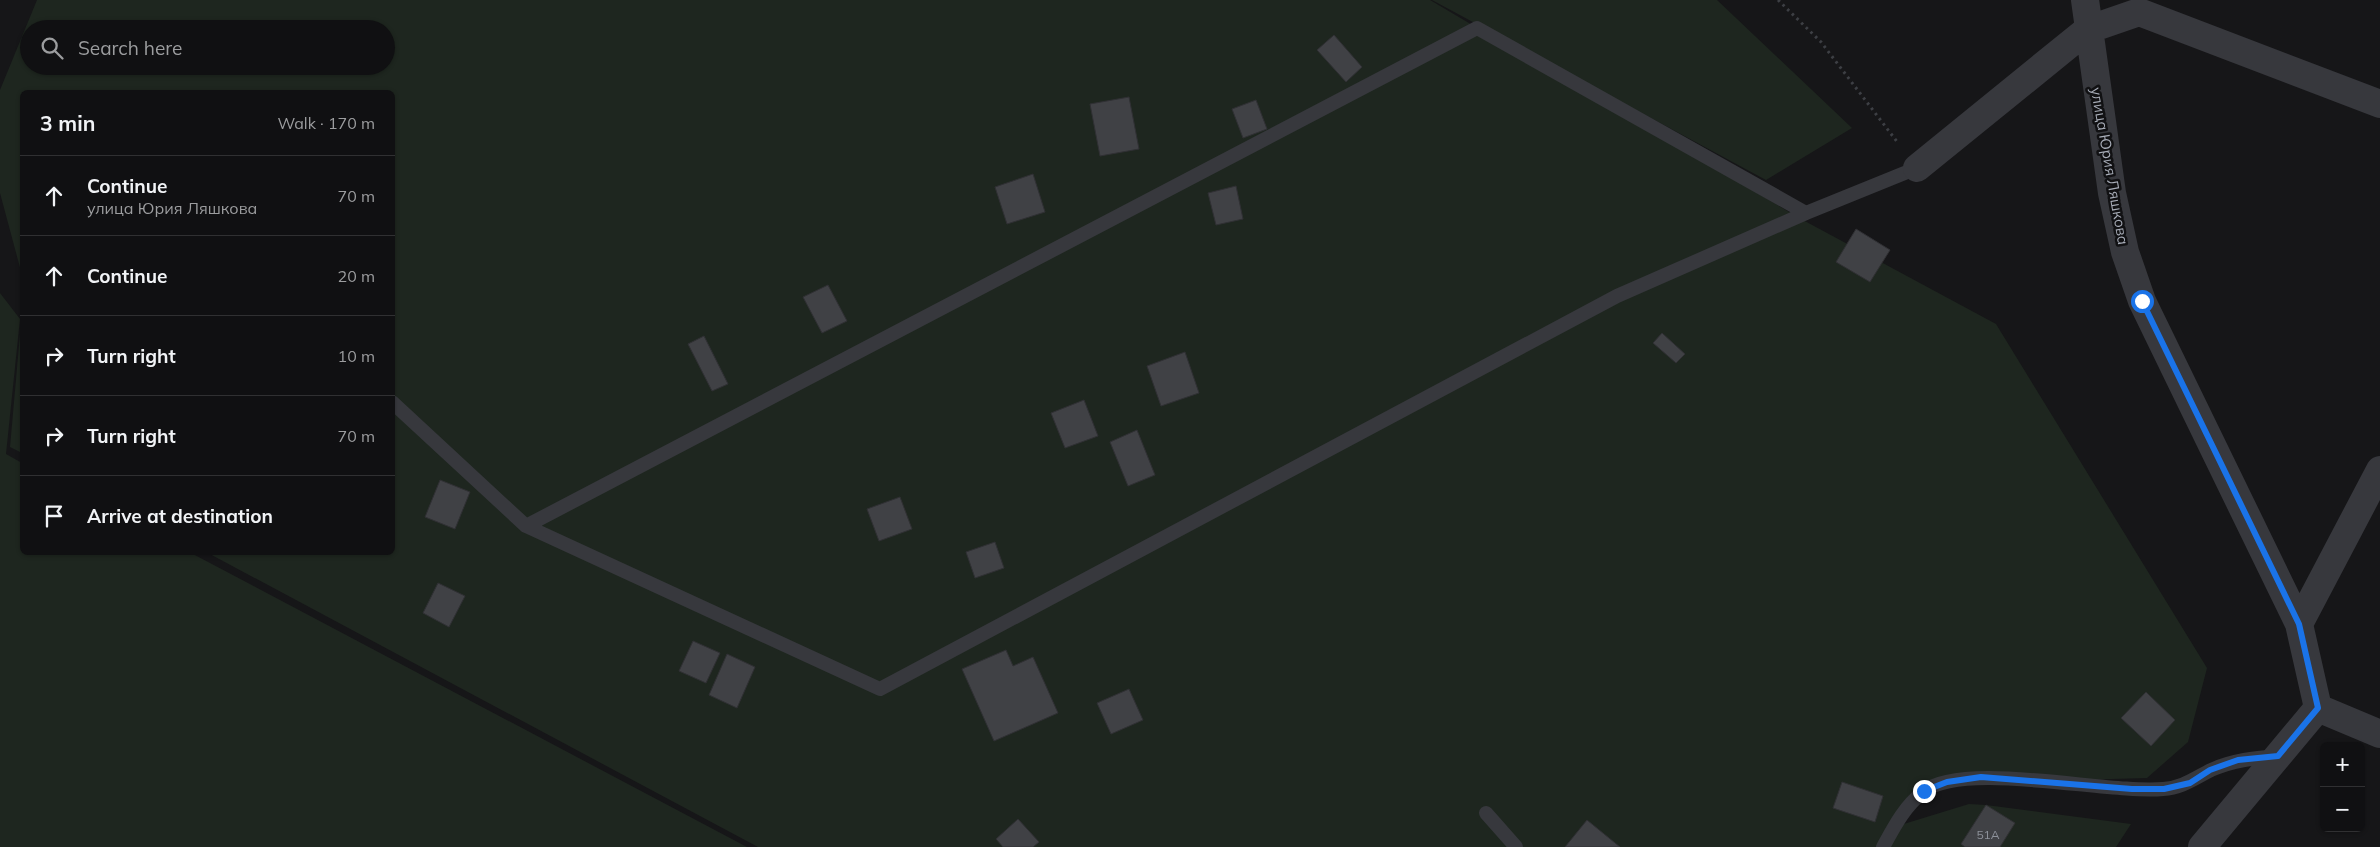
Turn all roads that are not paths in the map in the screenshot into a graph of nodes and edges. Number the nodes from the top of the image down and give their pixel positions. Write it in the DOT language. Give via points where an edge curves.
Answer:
graph roads {
  1 [pos="2085,0"];
  2 [pos="2087,30"];
  3 [pos="2380,104"];
  4 [pos="1917,168"];
  5 [pos="1806,213"];
  6 [pos="395,405"];
  7 [pos="2380,470"];
  8 [pos="526,526"];
  9 [pos="2299,624"];
  10 [pos="2318,708"];
  11 [pos="2380,734"];
  12 [pos="2278,756"];
  13 [pos="1486,813"];
  14 [pos="1516,847"];
  15 [pos="1883,847"];
  16 [pos="2202,847"];
  1 -- 2 [label="street, улица Юрия Ляшкова"];
  2 -- 3 [label="street" via="2139,12"];
  2 -- 4 [label="street"];
  2 -- 9 [label="street, улица Юрия Ляшкова" via="2112,193 2125,252 2142,301"];
  4 -- 5 [label="lane"];
  5 -- 8 [label="lane" via="1617,296 880,689"];
  5 -- 8 [label="lane" via="1477,28"];
  6 -- 8 [label="lane"];
  7 -- 9 [label="street"];
  9 -- 10 [label="street, улица Юрия Ляшкова"];
  10 -- 11 [label="street"];
  10 -- 12 [label="street"];
  12 -- 15 [label="lane" via="2238,760 2210,770 2190,783 2164,789 1981,777 1947,782 1924,791 1903,812"];
  12 -- 16 [label="street"];
  13 -- 14 [label="lane"];
}
